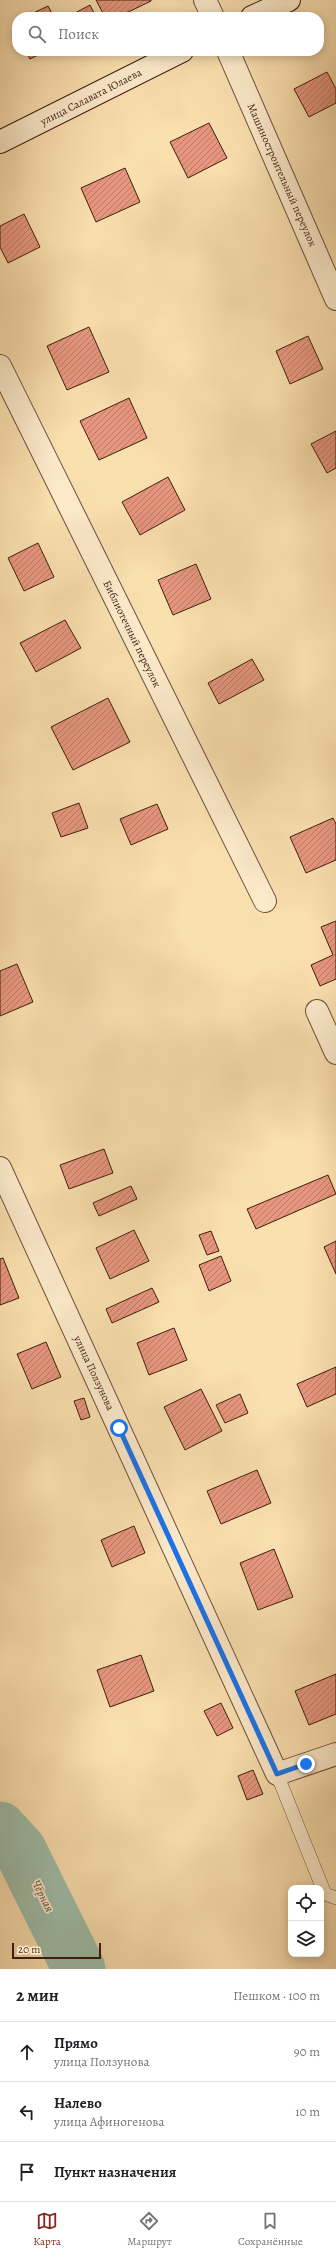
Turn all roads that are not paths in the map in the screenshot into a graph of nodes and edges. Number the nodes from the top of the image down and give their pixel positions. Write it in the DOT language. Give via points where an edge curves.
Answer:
graph roads {
  1 [pos="205,0"];
  2 [pos="289,0"];
  3 [pos="211,12"];
  4 [pos="263,12"];
  5 [pos="172,56"];
  6 [pos="230,56"];
  7 [pos="0,142"];
  8 [pos="336,299"];
  9 [pos="0,366"];
  10 [pos="265,901"];
  11 [pos="317,1011"];
  12 [pos="336,1053"];
  13 [pos="0,1168"];
  14 [pos="336,1754"];
  15 [pos="277,1774"];
  16 [pos="336,1898"];
  1 -- 3 [label="street"];
  2 -- 4 [label="street"];
  5 -- 7 [label="street, улица Салавата Юлаева"];
  6 -- 8 [label="street, Машиностроительный переулок"];
  9 -- 10 [label="street, Библиотечный переулок"];
  11 -- 12 [label="street"];
  13 -- 15 [label="street, улица Ползунова"];
  14 -- 15 [label="street"];
  15 -- 16 [label="lane" via="325,1894"];
}
